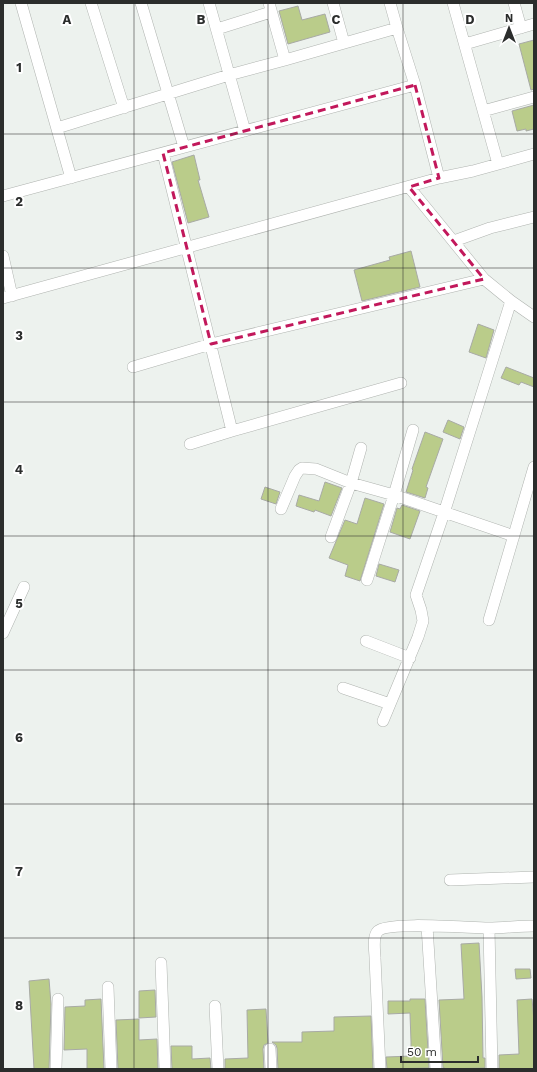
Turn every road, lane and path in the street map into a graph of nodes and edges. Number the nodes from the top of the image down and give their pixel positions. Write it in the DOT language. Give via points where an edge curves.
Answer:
graph roads {
  1 [pos="21,3"];
  2 [pos="91,3"];
  3 [pos="141,3"];
  4 [pos="209,3"];
  5 [pos="333,3"];
  6 [pos="390,3"];
  7 [pos="454,3"];
  8 [pos="514,3"];
  9 [pos="270,8"];
  10 [pos="534,24"];
  11 [pos="397,28"];
  12 [pos="521,28"];
  13 [pos="216,29"];
  14 [pos="344,43"];
  15 [pos="465,44"];
  16 [pos="285,60"];
  17 [pos="230,75"];
  18 [pos="415,85"];
  19 [pos="169,94"];
  20 [pos="534,97"];
  21 [pos="124,108"];
  22 [pos="483,111"];
  23 [pos="57,128"];
  24 [pos="245,131"];
  25 [pos="184,147"];
  26 [pos="163,153"];
  27 [pos="534,154"];
  28 [pos="498,164"];
  29 [pos="71,178"];
  30 [pos="439,178"];
  31 [pos="409,187"];
  32 [pos="3,196"];
  33 [pos="534,217"];
  34 [pos="454,241"];
  35 [pos="186,249"];
  36 [pos="3,256"];
  37 [pos="484,279"];
  38 [pos="8,297"];
  39 [pos="511,301"];
  40 [pos="534,317"];
  41 [pos="211,344"];
  42 [pos="133,367"];
  43 [pos="401,383"];
  44 [pos="232,430"];
  45 [pos="413,430"];
  46 [pos="190,444"];
  47 [pos="361,448"];
  48 [pos="534,468"];
  49 [pos="351,482"];
  50 [pos="394,495"];
  51 [pos="281,509"];
  52 [pos="444,512"];
  53 [pos="514,536"];
  54 [pos="331,537"];
  55 [pos="367,580"];
  56 [pos="24,587"];
  57 [pos="489,620"];
  58 [pos="6,622"];
  59 [pos="3,633"];
  60 [pos="366,641"];
  61 [pos="410,658"];
  62 [pos="343,688"];
  63 [pos="390,704"];
  64 [pos="383,721"];
  65 [pos="534,877"];
  66 [pos="450,880"];
  67 [pos="427,926"];
  68 [pos="534,926"];
  69 [pos="489,928"];
  70 [pos="161,963"];
  71 [pos="108,987"];
  72 [pos="58,999"];
  73 [pos="215,1006"];
  74 [pos="270,1049"];
  75 [pos="56,1069"];
  76 [pos="111,1069"];
  77 [pos="165,1069"];
  78 [pos="218,1069"];
  79 [pos="271,1069"];
  80 [pos="380,1069"];
  81 [pos="436,1069"];
  82 [pos="492,1069"];
  1 -- 23 [label="street"];
  2 -- 21 [label="street"];
  3 -- 19 [label="street"];
  4 -- 13 [label="street"];
  5 -- 14 [label="street"];
  6 -- 11 [label="street"];
  7 -- 15 [label="street"];
  8 -- 12 [label="street"];
  9 -- 13 [label="street"];
  9 -- 16 [label="street"];
  10 -- 12 [label="street"];
  11 -- 14 [label="street"];
  11 -- 18 [label="street"];
  12 -- 15 [label="street"];
  13 -- 17 [label="street"];
  14 -- 16 [label="street"];
  15 -- 22 [label="street"];
  16 -- 17 [label="street"];
  17 -- 19 [label="street"];
  17 -- 24 [label="street"];
  18 -- 24 [label="street"];
  18 -- 30 [label="street"];
  19 -- 21 [label="street"];
  19 -- 25 [label="street"];
  20 -- 22 [label="street"];
  21 -- 23 [label="street"];
  22 -- 28 [label="street"];
  23 -- 29 [label="street"];
  24 -- 25 [label="street"];
  25 -- 26 [label="street"];
  26 -- 29 [label="street"];
  26 -- 35 [label="street"];
  27 -- 28 [label="street"];
  28 -- 30 [label="street"];
  29 -- 32 [label="street"];
  30 -- 31 [label="street"];
  31 -- 34 [label="street"];
  31 -- 35 [label="street"];
  33 -- 34 [label="street" via="490,228"];
  34 -- 37 [label="street"];
  35 -- 38 [label="street"];
  35 -- 41 [label="street"];
  36 -- 38 [label="street"];
  37 -- 39 [label="street"];
  37 -- 41 [label="street"];
  39 -- 40 [label="street"];
  39 -- 52 [label="street"];
  41 -- 42 [label="street"];
  41 -- 44 [label="street"];
  43 -- 44 [label="street"];
  44 -- 46 [label="street"];
  45 -- 50 [label="street"];
  47 -- 49 [label="street"];
  48 -- 53 [label="street"];
  49 -- 50 [label="street"];
  49 -- 51 [label="street" via="316,469 302,468 294,476"];
  49 -- 54 [label="street"];
  50 -- 52 [label="street"];
  50 -- 55 [label="street"];
  52 -- 53 [label="street"];
  52 -- 61 [label="street" via="416,594 423,621"];
  53 -- 57 [label="street"];
  56 -- 58 [label="street"];
  58 -- 59 [label="street"];
  60 -- 61 [label="street"];
  61 -- 63 [label="street"];
  62 -- 63 [label="street"];
  63 -- 64 [label="street"];
  65 -- 66 [label="street"];
  67 -- 69 [label="street"];
  67 -- 80 [label="street" via="388,927 376,933"];
  67 -- 81 [label="street"];
  68 -- 69 [label="street"];
  69 -- 82 [label="street"];
  70 -- 77 [label="street"];
  71 -- 76 [label="street"];
  72 -- 75 [label="street"];
  73 -- 78 [label="street"];
  74 -- 79 [label="street"];
}
